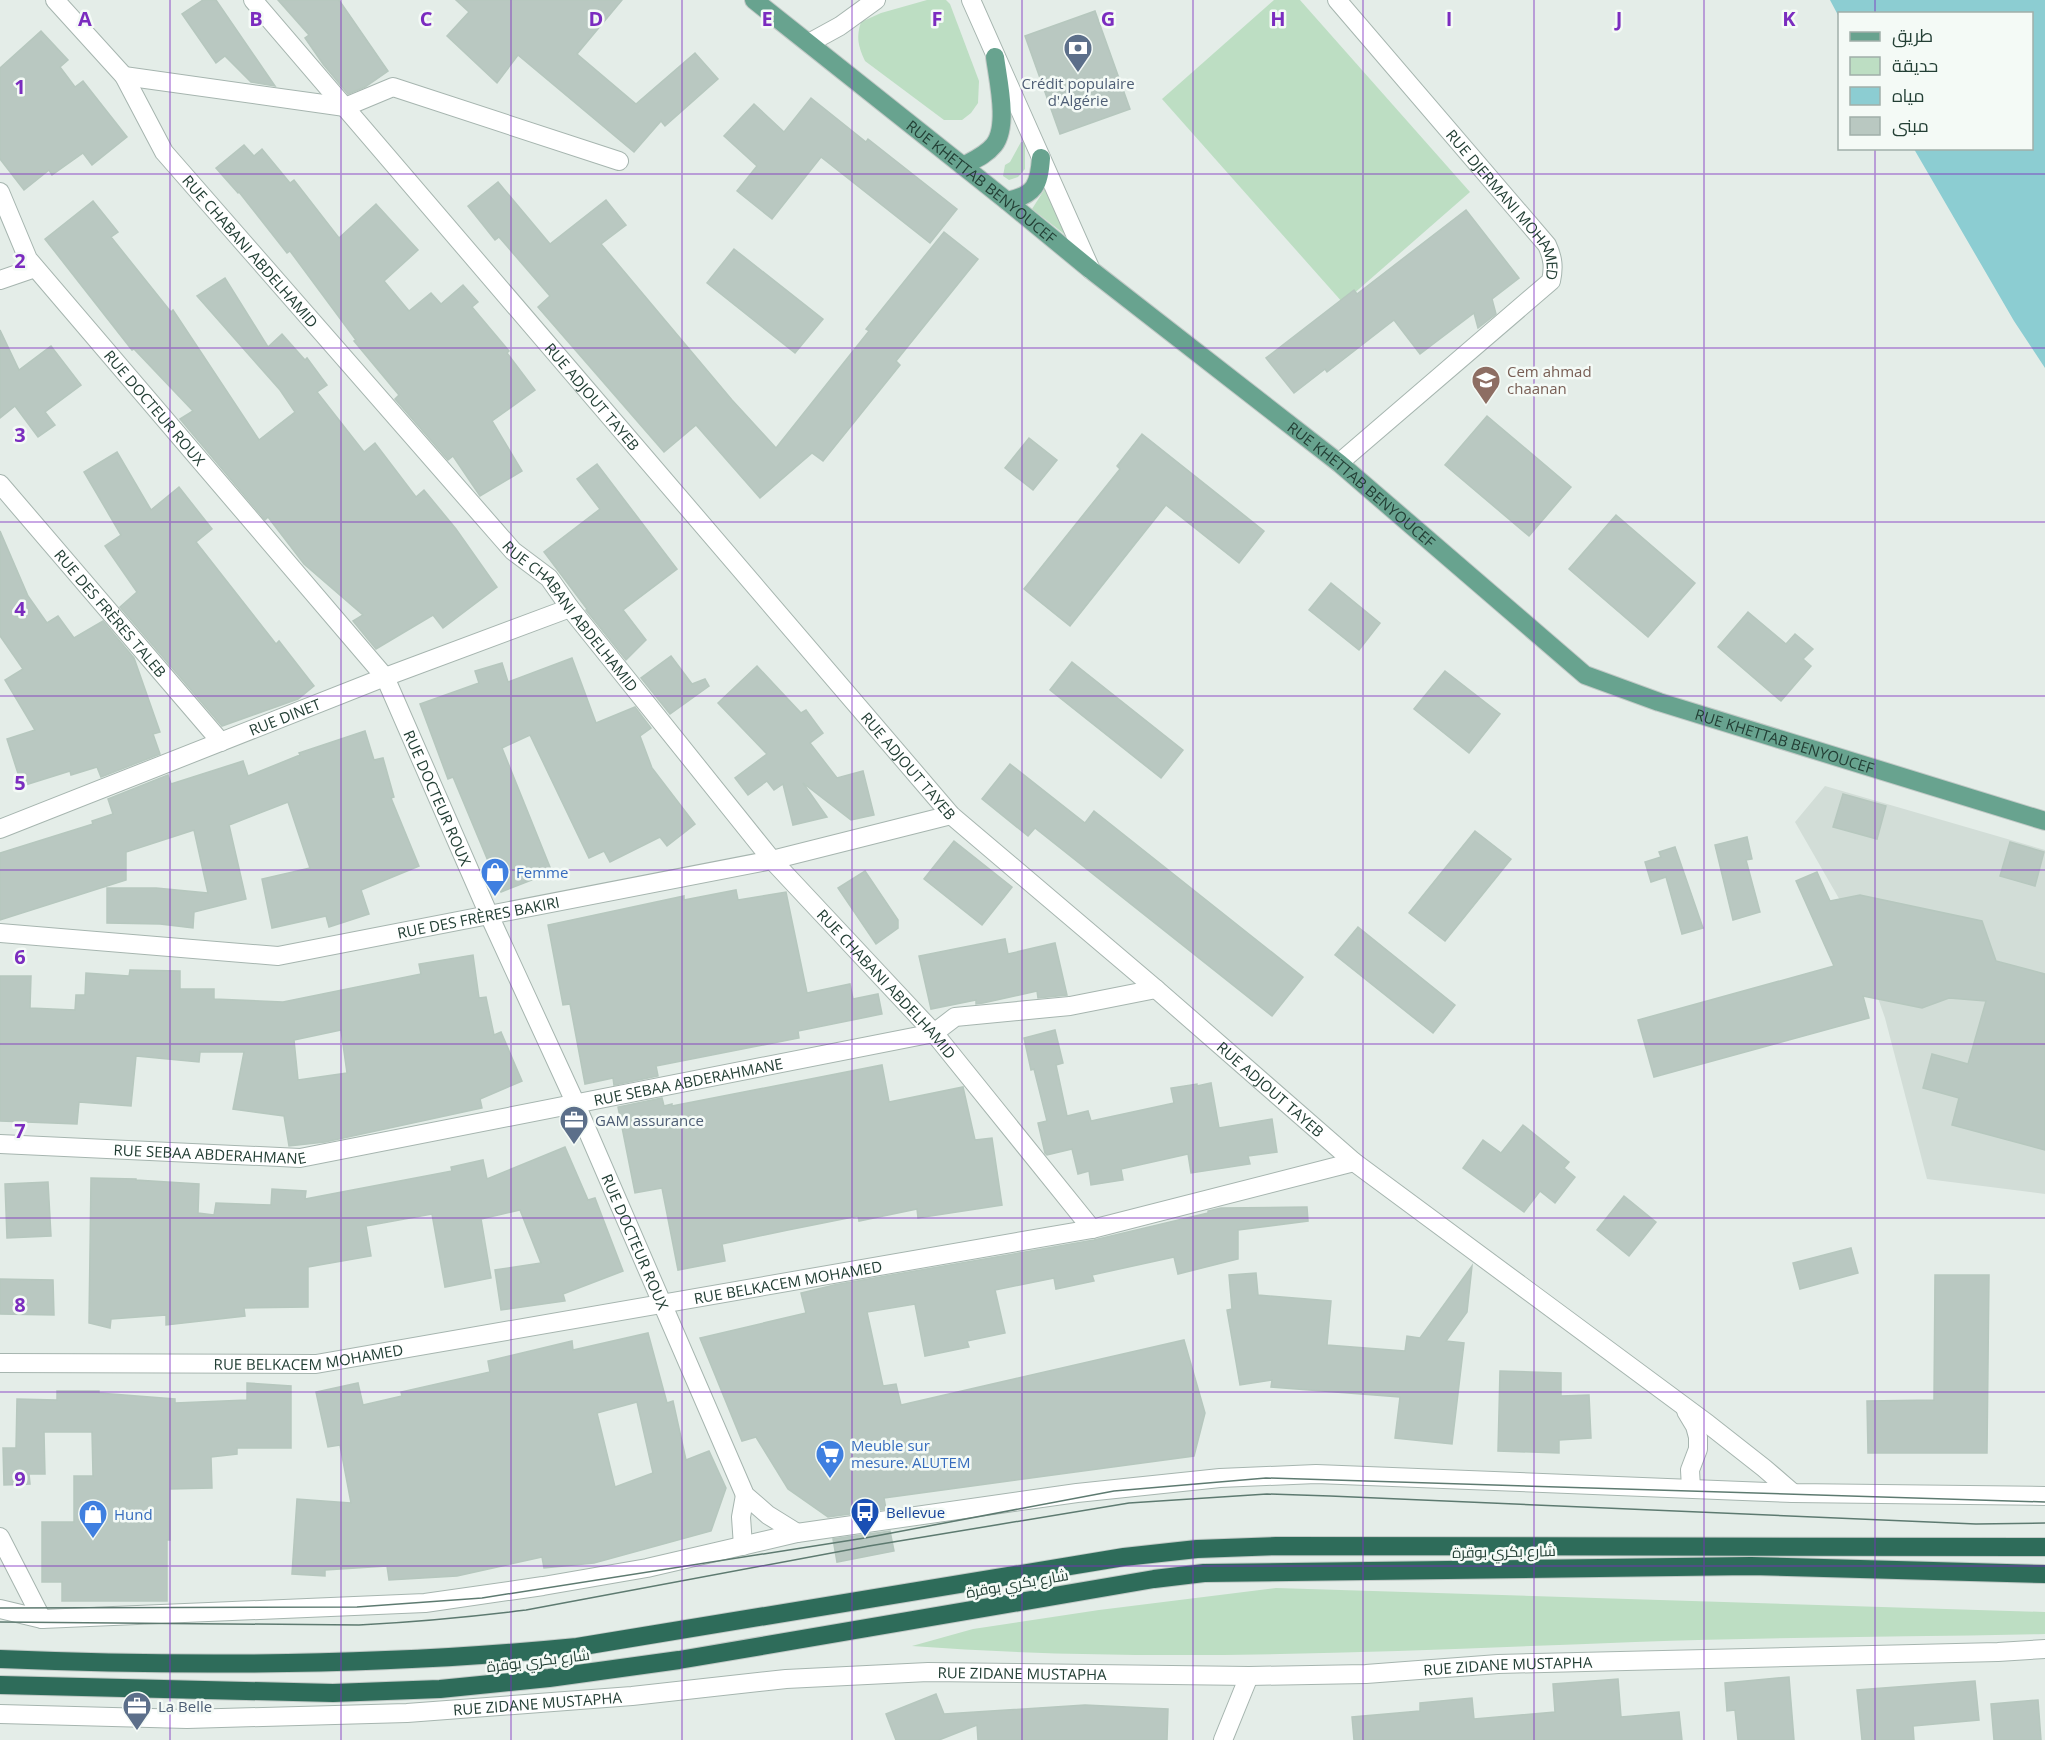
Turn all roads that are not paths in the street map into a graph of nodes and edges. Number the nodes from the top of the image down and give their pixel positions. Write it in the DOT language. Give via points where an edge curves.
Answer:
graph roads {
  1 [pos="55,0"];
  2 [pos="253,0"];
  3 [pos="754,0"];
  4 [pos="876,0"];
  5 [pos="972,0"];
  6 [pos="1337,0"];
  7 [pos="809,44"];
  8 [pos="995,57"];
  9 [pos="124,76"];
  10 [pos="345,107"];
  11 [pos="1041,158"];
  12 [pos="619,161"];
  13 [pos="963,166"];
  14 [pos="0,192"];
  15 [pos="1007,201"];
  16 [pos="35,268"];
  17 [pos="1091,270"];
  18 [pos="0,280"];
  19 [pos="1339,463"];
  20 [pos="0,484"];
  21 [pos="570,608"];
  22 [pos="386,677"];
  23 [pos="221,742"];
  24 [pos="951,815"];
  25 [pos="2045,820"];
  26 [pos="0,829"];
  27 [pos="772,860"];
  28 [pos="489,915"];
  29 [pos="0,933"];
  30 [pos="1156,989"];
  31 [pos="934,1033"];
  32 [pos="575,1102"];
  33 [pos="0,1144"];
  34 [pos="1354,1162"];
  35 [pos="1092,1229"];
  36 [pos="662,1304"];
  37 [pos="0,1363"];
  38 [pos="1683,1407"];
  39 [pos="1691,1488"];
  40 [pos="1793,1493"];
  41 [pos="745,1495"];
  42 [pos="2045,1496"];
  43 [pos="796,1533"];
  44 [pos="0,1537"];
  45 [pos="743,1546"];
  46 [pos="2045,1547"];
  47 [pos="2045,1574"];
  48 [pos="0,1609"];
  49 [pos="42,1619"];
  50 [pos="2045,1649"];
  51 [pos="0,1659"];
  52 [pos="1249,1676"];
  53 [pos="0,1685"];
  54 [pos="0,1714"];
  55 [pos="1223,1740"];
  1 -- 9 [label="street, RUE CHABANI ABDELHAMID"];
  2 -- 10 [label="street, RUE ADJOUT TAYEB"];
  3 -- 7 [label="main road, RUE KHETTAB BENYOUCEF"];
  4 -- 7 [label="street"];
  5 -- 8 [label="street"];
  6 -- 19 [label="street, RUE DJERMANI MOHAMED" via="1547,244 1554,270 1551,281"];
  7 -- 13 [label="main road, RUE KHETTAB BENYOUCEF"];
  8 -- 11 [label="street"];
  8 -- 13 [label="main road" via="1002,111 998,140 984,155"];
  9 -- 10 [label="street"];
  9 -- 21 [label="street, RUE CHABANI ABDELHAMID" via="164,152 513,551 549,578"];
  10 -- 12 [label="street" via="393,87"];
  10 -- 24 [label="street, RUE ADJOUT TAYEB"];
  11 -- 15 [label="main road" via="1034,189 1028,195"];
  11 -- 17 [label="street"];
  13 -- 15 [label="main road, RUE KHETTAB BENYOUCEF"];
  14 -- 16 [label="street, RUE DOCTEUR ROUX"];
  15 -- 17 [label="main road, RUE KHETTAB BENYOUCEF"];
  16 -- 18 [label="street"];
  16 -- 22 [label="street, RUE DOCTEUR ROUX"];
  17 -- 19 [label="main road, RUE KHETTAB BENYOUCEF"];
  19 -- 25 [label="main road, RUE KHETTAB BENYOUCEF" via="1585,675 1659,702"];
  20 -- 23 [label="street, RUE DES FRÈRES TALEB"];
  21 -- 22 [label="street, RUE DINET"];
  21 -- 27 [label="street, RUE CHABANI ABDELHAMID"];
  22 -- 23 [label="street, RUE DINET"];
  22 -- 28 [label="street, RUE DOCTEUR ROUX"];
  23 -- 26 [label="street, RUE DINET"];
  24 -- 27 [label="street, RUE DES FRÈRES BAKIRI"];
  24 -- 30 [label="street, RUE ADJOUT TAYEB"];
  27 -- 28 [label="street, RUE DES FRÈRES BAKIRI"];
  27 -- 31 [label="street, RUE CHABANI ABDELHAMID"];
  28 -- 29 [label="street, RUE DES FRÈRES BAKIRI" via="278,956"];
  28 -- 32 [label="street, RUE DOCTEUR ROUX"];
  30 -- 31 [label="street, RUE SEBAA ABDERAHMANE" via="1070,1006 955,1017"];
  30 -- 34 [label="street, RUE ADJOUT TAYEB"];
  31 -- 32 [label="street, RUE SEBAA ABDERAHMANE"];
  31 -- 35 [label="street, RUE CHABANI ABDELHAMID"];
  32 -- 33 [label="street, RUE SEBAA ABDERAHMANE" via="300,1158"];
  32 -- 36 [label="street, RUE DOCTEUR ROUX"];
  34 -- 35 [label="street, RUE BELKACEM MOHAMED"];
  34 -- 38 [label="street, RUE ADJOUT TAYEB"];
  35 -- 36 [label="street, RUE BELKACEM MOHAMED"];
  36 -- 37 [label="street, RUE BELKACEM MOHAMED" via="316,1364"];
  36 -- 41 [label="street, RUE DOCTEUR ROUX"];
  38 -- 39 [label="street, RUE ADJOUT TAYEB" via="1698,1437 1690,1470"];
  38 -- 40 [label="street, RUE ADJOUT TAYEB"];
  39 -- 40 [label="street"];
  39 -- 43 [label="street" via="1316,1474 1220,1478 1077,1493"];
  40 -- 42 [label="street"];
  41 -- 43 [label="street, RUE DOCTEUR ROUX"];
  41 -- 45 [label="street" via="741,1517"];
  43 -- 45 [label="street"];
  44 -- 49 [label="street"];
  45 -- 49 [label="street" via="596,1578 425,1603"];
  46 -- 51 [label="highway, شارع بكري بوقرة" via="1197,1549 1124,1557 686,1631 519,1653 289,1663"];
  47 -- 53 [label="highway, شارع بكري بوقرة" via="1751,1566 1204,1573 1143,1580 680,1660 440,1689 333,1693"];
  48 -- 49 [label="street"];
  50 -- 52 [label="street, RUE ZIDANE MUSTAPHA" via="1498,1664 1366,1674"];
  52 -- 54 [label="street, RUE ZIDANE MUSTAPHA" via="928,1672 786,1679 632,1696 407,1713 188,1719"];
  52 -- 55 [label="street"];
}
